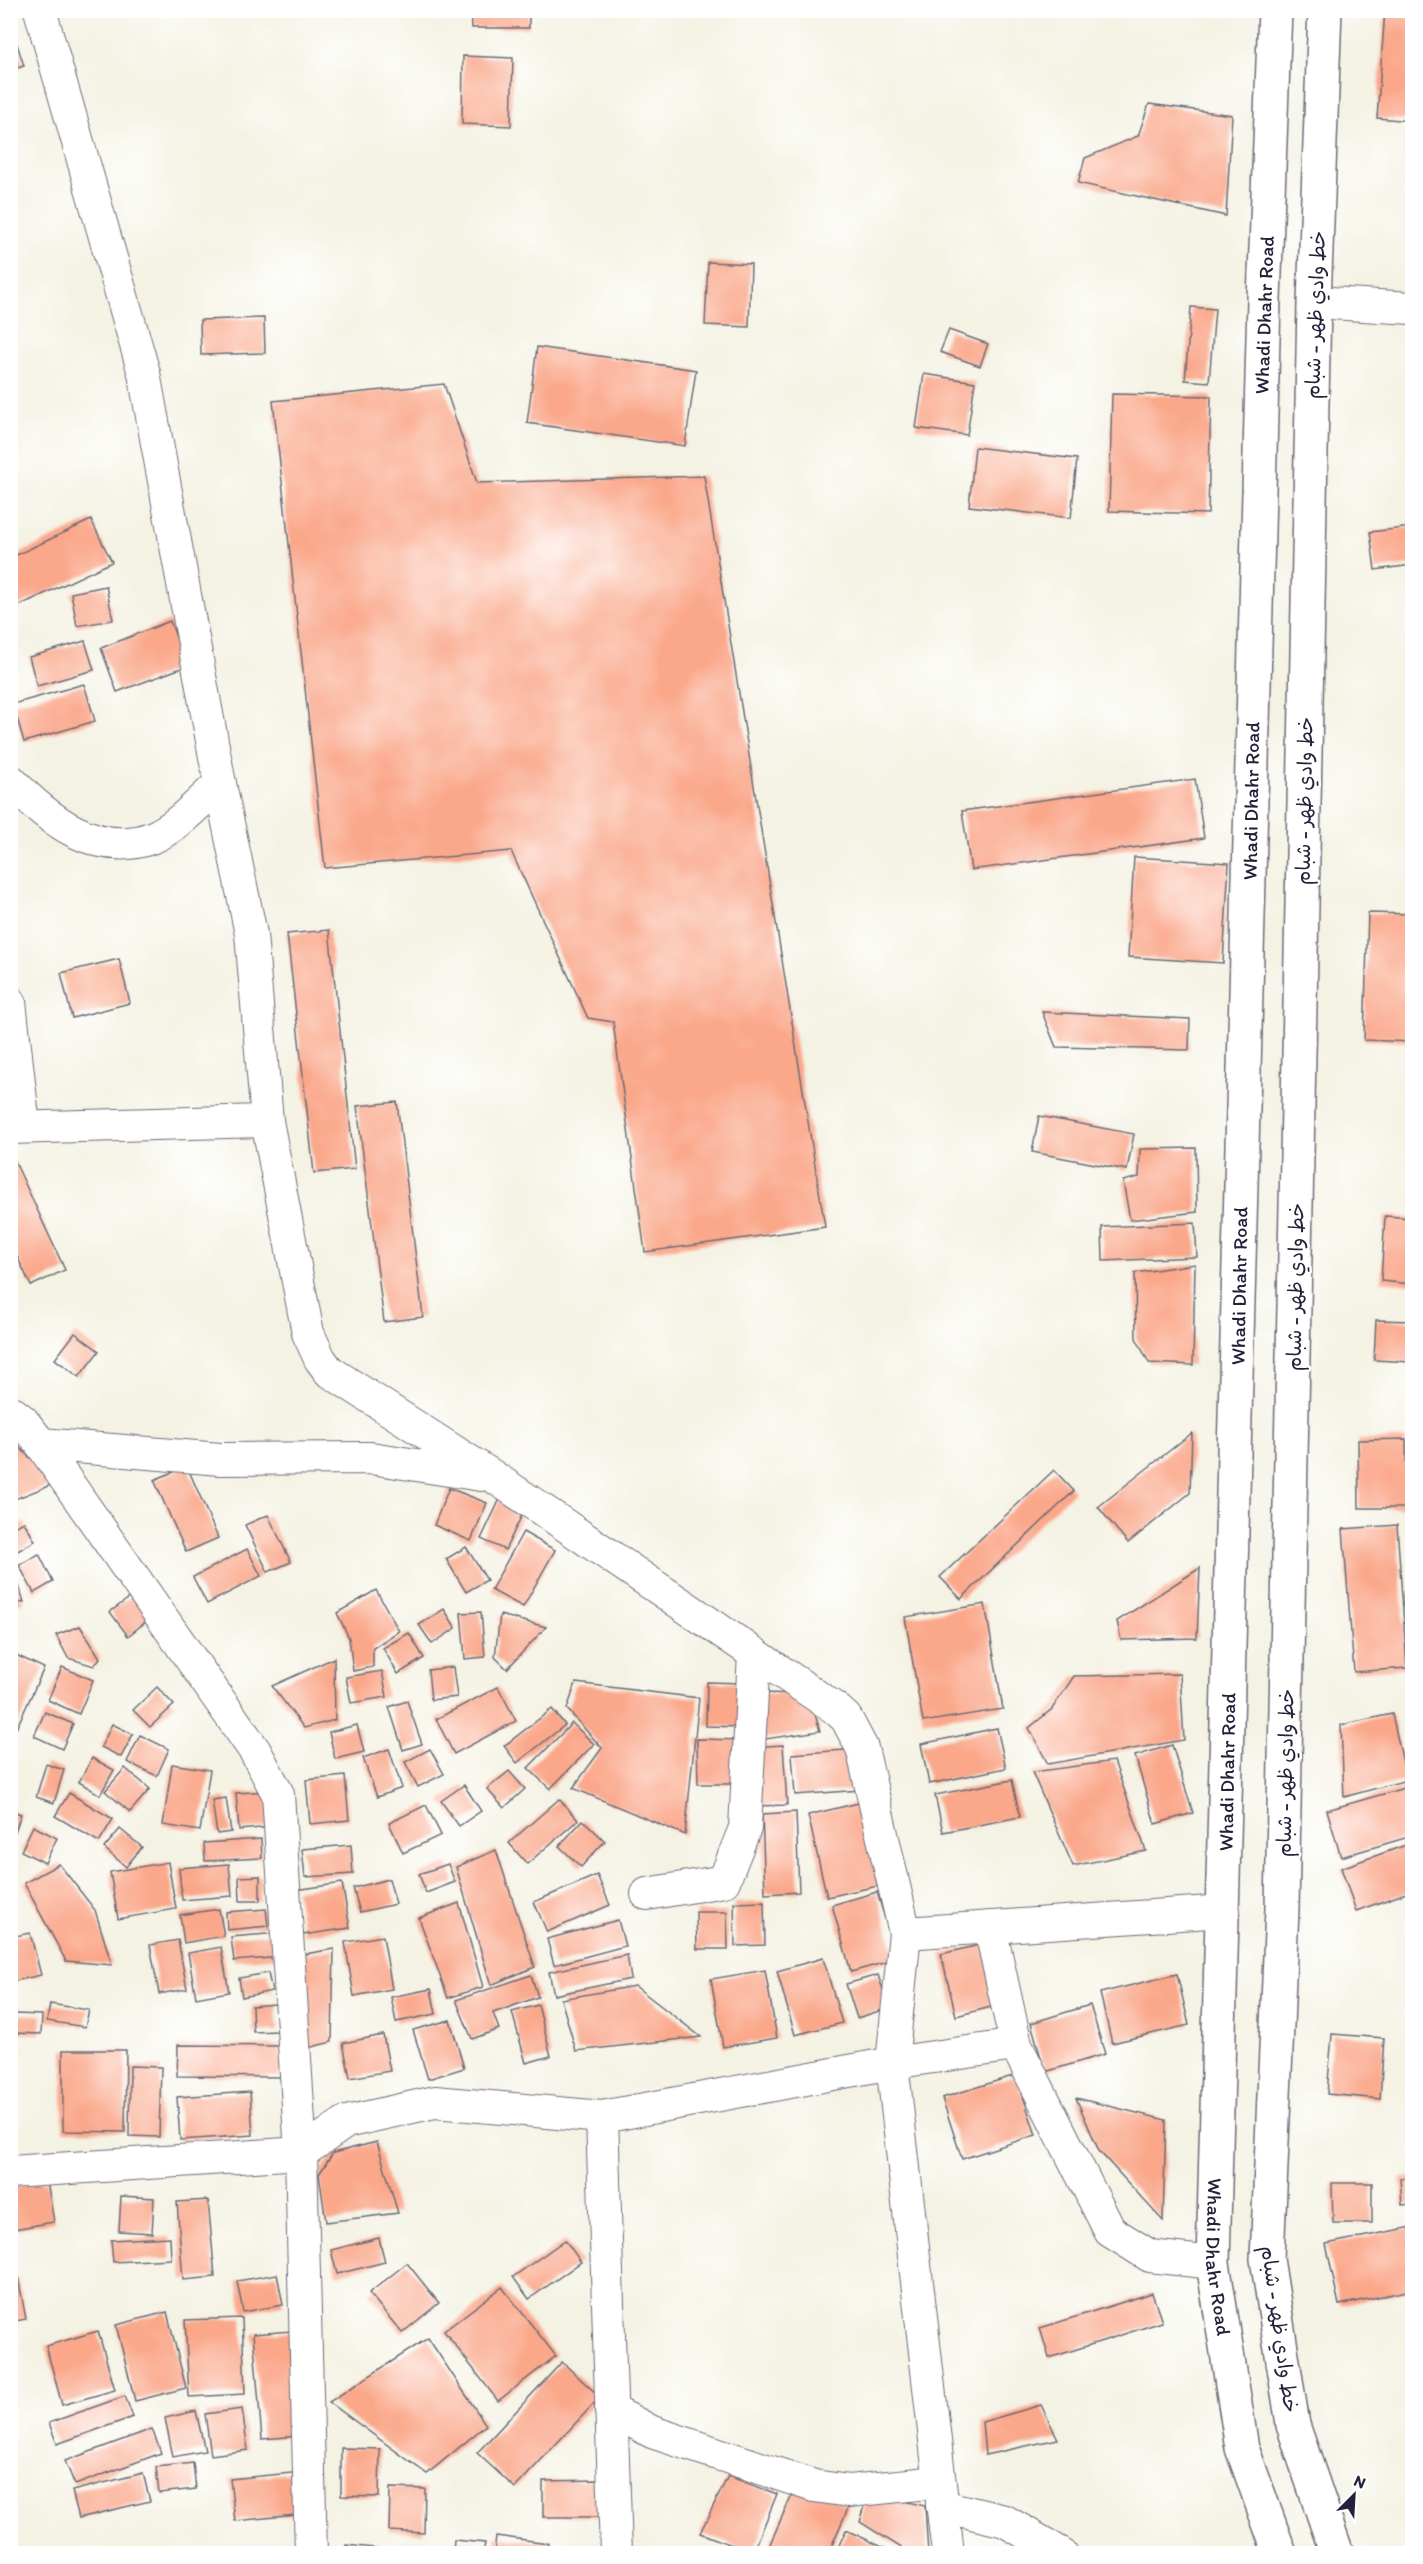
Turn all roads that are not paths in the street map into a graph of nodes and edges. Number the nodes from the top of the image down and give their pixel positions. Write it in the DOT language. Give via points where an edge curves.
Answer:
graph roads {
  1 [pos="40,10"];
  2 [pos="1275,10"];
  3 [pos="1326,10"];
  4 [pos="1314,302"];
  5 [pos="1413,308"];
  6 [pos="10,780"];
  7 [pos="220,784"];
  8 [pos="10,1002"];
  9 [pos="267,1121"];
  10 [pos="17,1127"];
  11 [pos="10,1411"];
  12 [pos="41,1444"];
  13 [pos="494,1477"];
  14 [pos="754,1653"];
  15 [pos="647,1894"];
  16 [pos="1224,1911"];
  17 [pos="990,1927"];
  18 [pos="905,1933"];
  19 [pos="1016,2045"];
  20 [pos="892,2063"];
  21 [pos="602,2117"];
  22 [pos="301,2153"];
  23 [pos="10,2172"];
  24 [pos="1213,2263"];
  25 [pos="611,2410"];
  26 [pos="941,2494"];
  27 [pos="311,2553"];
  28 [pos="616,2553"];
  29 [pos="948,2553"];
  30 [pos="1062,2553"];
  31 [pos="1280,2553"];
  32 [pos="1337,2553"];
  1 -- 7 [label="street" via="144,373"];
  2 -- 16 [label="main road, Whadi Dhahr Road" via="1264,300"];
  3 -- 4 [label="main road, خط وادي ظهر - شبام"];
  4 -- 5 [label="street"];
  4 -- 32 [label="main road, خط وادي ظهر - شبام" via="1282,1909 1267,2259 1293,2425"];
  6 -- 7 [label="street" via="64,827 93,840 129,843 152,837 175,823"];
  7 -- 9 [label="street" via="251,934"];
  8 -- 10 [label="street"];
  9 -- 10 [label="street"];
  9 -- 13 [label="street" via="308,1333 320,1359 343,1381"];
  11 -- 12 [label="street"];
  12 -- 13 [label="street" via="220,1459 371,1458"];
  12 -- 22 [label="street" via="255,1751 278,1794"];
  13 -- 14 [label="street"];
  14 -- 15 [label="street" via="746,1828 724,1881"];
  14 -- 18 [label="street" via="836,1709 854,1730 862,1748"];
  16 -- 17 [label="street"];
  16 -- 24 [label="main road, Whadi Dhahr Road"];
  17 -- 18 [label="street"];
  17 -- 19 [label="street"];
  18 -- 20 [label="street"];
  19 -- 20 [label="street"];
  19 -- 24 [label="street" via="1110,2231 1150,2256"];
  20 -- 21 [label="street"];
  20 -- 26 [label="street"];
  21 -- 22 [label="street" via="435,2102 345,2122"];
  21 -- 25 [label="street"];
  22 -- 23 [label="street"];
  22 -- 27 [label="street"];
  24 -- 31 [label="main road, Whadi Dhahr Road" via="1242,2448"];
  25 -- 26 [label="street" via="652,2432 814,2486"];
  25 -- 28 [label="street"];
  26 -- 29 [label="street"];
  26 -- 30 [label="street" via="1005,2521"];
}
